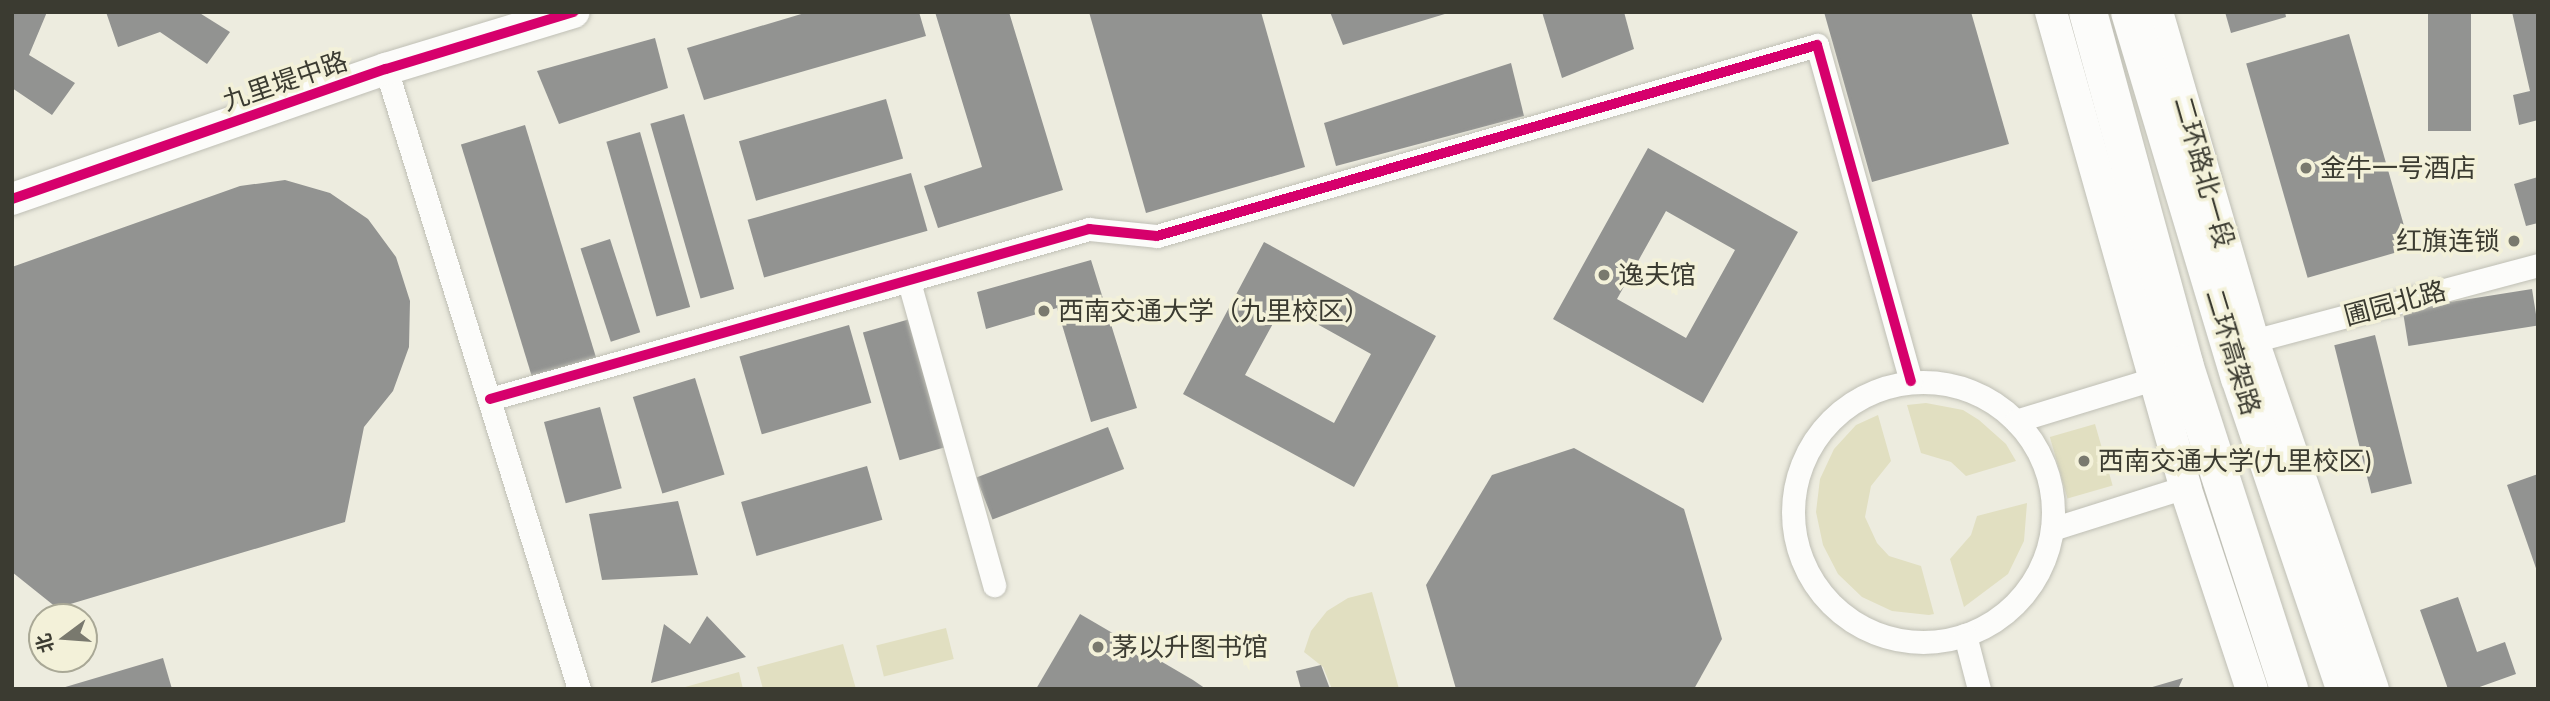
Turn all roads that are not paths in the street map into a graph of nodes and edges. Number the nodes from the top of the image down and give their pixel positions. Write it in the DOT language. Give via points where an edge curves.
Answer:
graph roads {
  1 [pos="574,12"];
  2 [pos="2051,12"];
  3 [pos="2088,12"];
  4 [pos="2130,12"];
  5 [pos="2157,12"];
  6 [pos="386,69"];
  7 [pos="12,199"];
  8 [pos="2538,265"];
  9 [pos="909,282"];
  10 [pos="2253,341"];
  11 [pos="2153,379"];
  12 [pos="1911,382"];
  13 [pos="490,399"];
  14 [pos="2016,421"];
  15 [pos="2185,487"];
  16 [pos="2052,529"];
  17 [pos="994,585"];
  18 [pos="1965,635"];
  19 [pos="579,689"];
  20 [pos="1979,689"];
  21 [pos="2252,689"];
  22 [pos="2289,689"];
  23 [pos="2345,689"];
  24 [pos="2373,689"];
  1 -- 6 [label="main road, 九里堤中路"];
  2 -- 11 [label="main road"];
  3 -- 22 [label="highway, 二环高架路" via="2184,364"];
  4 -- 23 [label="highway, 二环高架路" via="2240,378"];
  5 -- 10 [label="main road, 二环路北一段"];
  6 -- 7 [label="main road, 九里堤中路"];
  6 -- 13 [label="street"];
  8 -- 10 [label="street, 圃园北路"];
  9 -- 12 [label="street" via="1089,229 1157,236 1817,45"];
  9 -- 13 [label="street"];
  9 -- 17 [label="street"];
  10 -- 24 [label="main road, 二环路北一段"];
  11 -- 14 [label="street"];
  11 -- 15 [label="main road"];
  12 -- 14 [label="street" via="1958,385 1996,402"];
  12 -- 18 [label="street" via="1877,388 1842,408 1814,438 1796,475 1791,516 1800,557 1822,596 1856,626 1899,642 1944,642"];
  13 -- 19 [label="street"];
  14 -- 16 [label="street" via="2048,470"];
  15 -- 16 [label="street"];
  15 -- 21 [label="main road"];
  16 -- 18 [label="street" via="2046,560 2022,598 1987,627"];
  18 -- 20 [label="street"];
}
